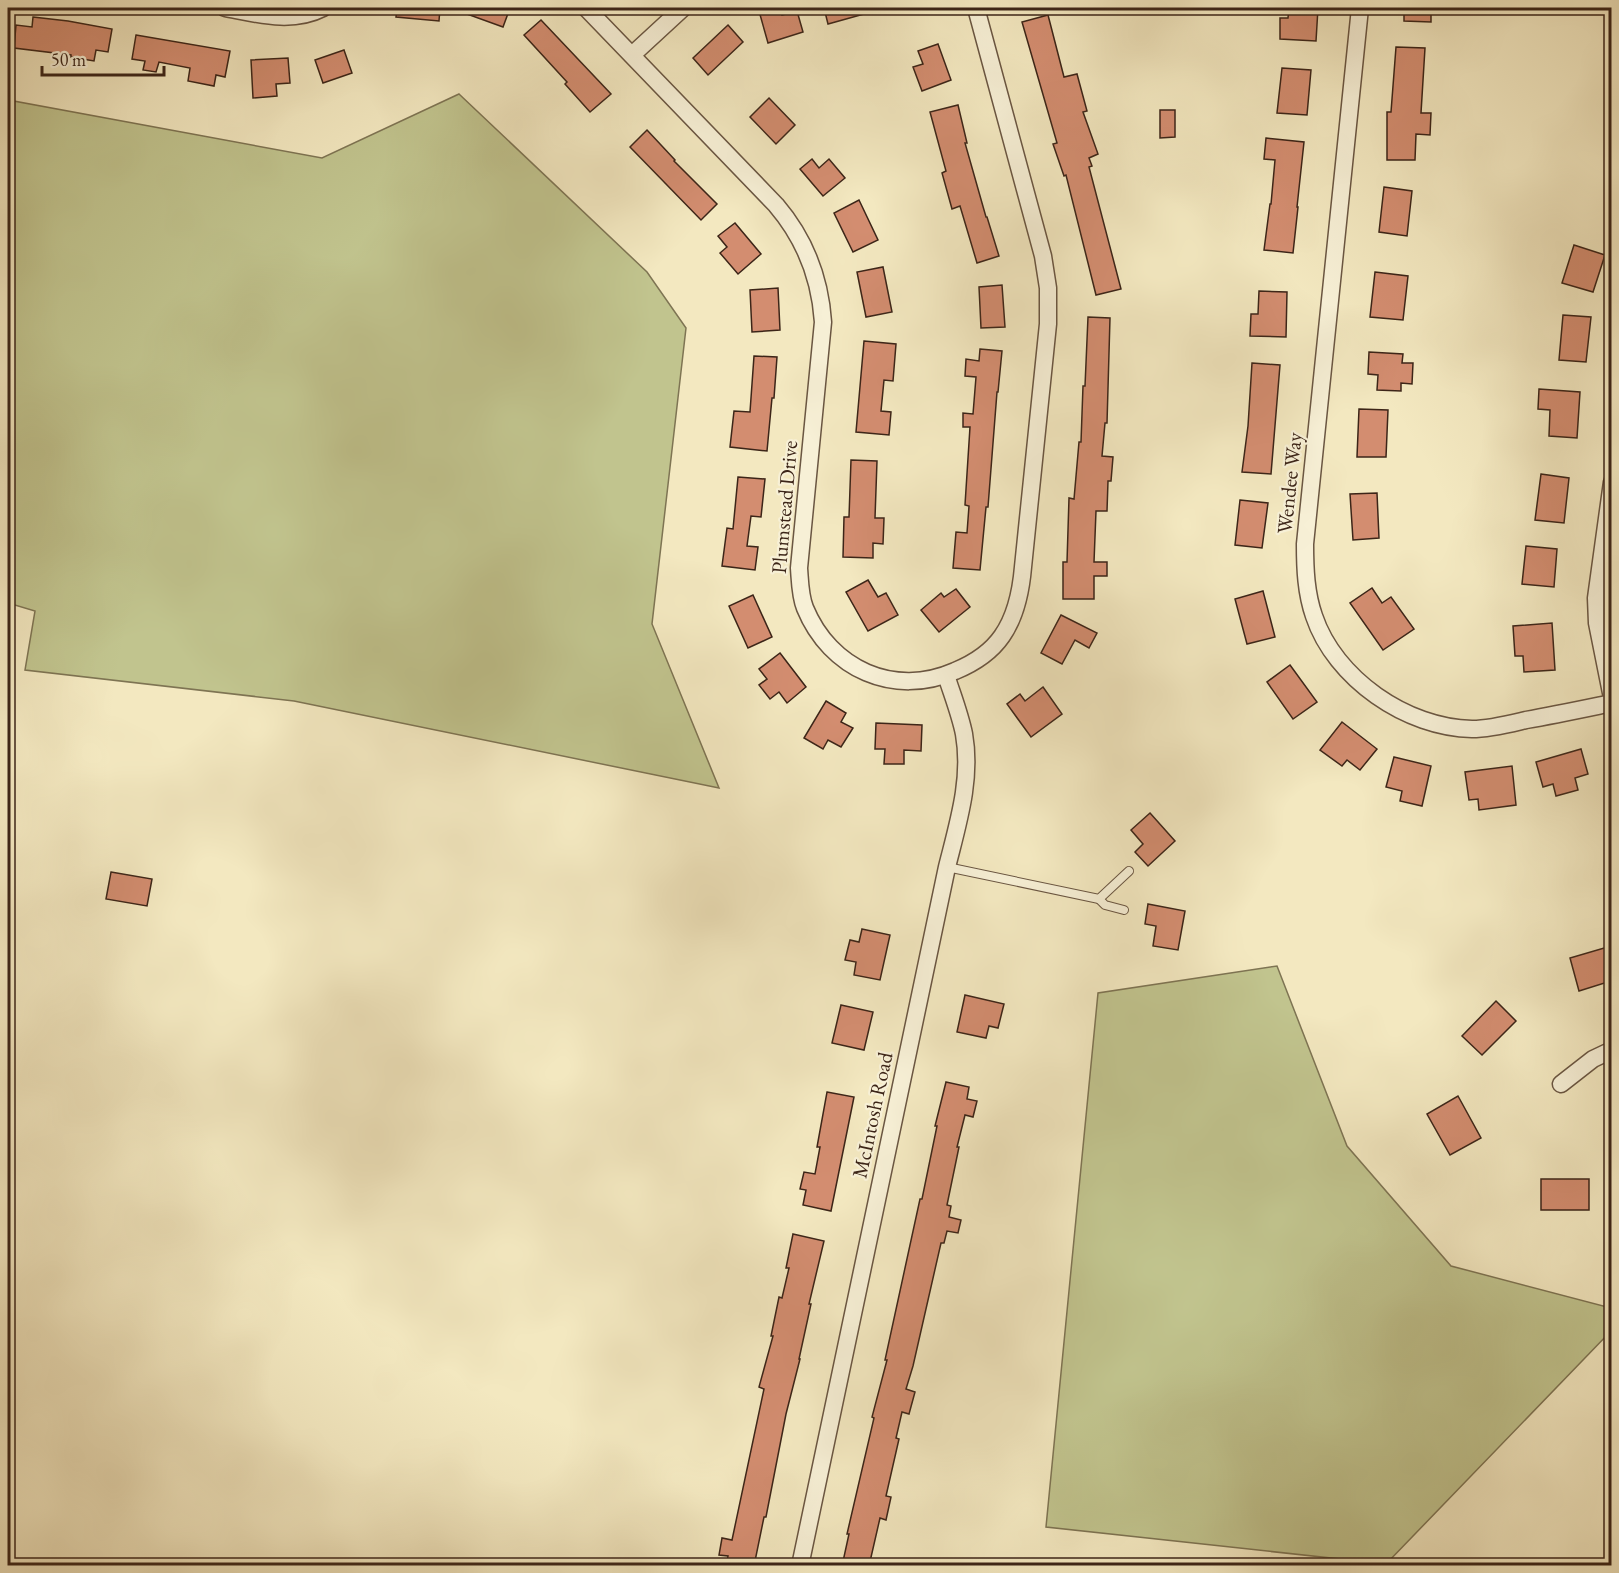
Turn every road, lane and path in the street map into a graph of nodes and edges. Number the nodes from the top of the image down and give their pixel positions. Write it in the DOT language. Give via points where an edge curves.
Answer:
graph roads {
  1 [pos="225,8"];
  2 [pos="323,8"];
  3 [pos="586,8"];
  4 [pos="683,8"];
  5 [pos="976,8"];
  6 [pos="1360,8"];
  7 [pos="632,55"];
  8 [pos="1611,482"];
  9 [pos="946,675"];
  10 [pos="1611,698"];
  11 [pos="1611,703"];
  12 [pos="947,867"];
  13 [pos="1128,871"];
  14 [pos="1099,899"];
  15 [pos="1124,909"];
  16 [pos="1611,1050"];
  17 [pos="1561,1084"];
  18 [pos="800,1566"];
  1 -- 2 [label="street" via="282,17"];
  3 -- 7 [label="street, Plumstead Drive"];
  4 -- 7 [label="street"];
  5 -- 9 [label="street, Plumstead Drive" via="1043,256 1049,306 1016,606 1010,623 990,650"];
  6 -- 11 [label="street, Wendee Way" via="1305,544 1314,618 1341,665 1355,679 1400,710 1436,724 1454,728 1495,727"];
  7 -- 9 [label="street, Plumstead Drive" via="788,219 813,267 822,304 822,338 799,568 804,606 812,622 833,650 859,670 908,681"];
  8 -- 10 [label="street" via="1596,598"];
  9 -- 12 [label="street, McIntosh Road" via="963,731 967,760 965,792"];
  12 -- 14 [label="lane"];
  12 -- 18 [label="street, McIntosh Road"];
  13 -- 14 [label="lane"];
  14 -- 15 [label="lane" via="1105,905"];
  16 -- 17 [label="street"];
}
